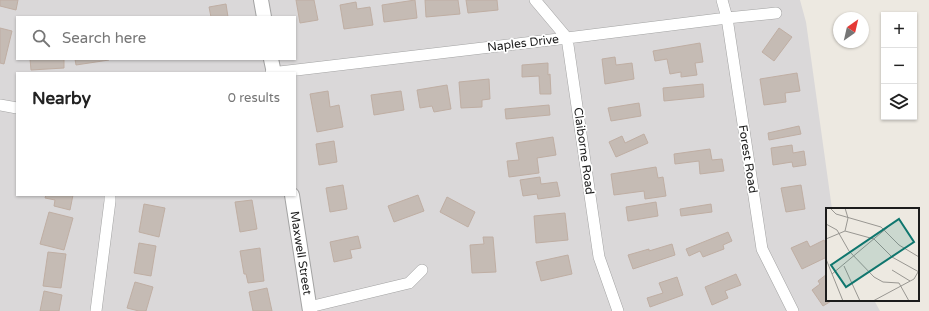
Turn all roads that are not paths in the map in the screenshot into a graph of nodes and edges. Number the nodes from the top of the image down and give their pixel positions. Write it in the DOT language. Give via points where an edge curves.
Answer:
graph roads {
  1 [pos="261,0"];
  2 [pos="535,0"];
  3 [pos="722,0"];
  4 [pos="776,13"];
  5 [pos="264,16"];
  6 [pos="727,18"];
  7 [pos="567,38"];
  8 [pos="272,60"];
  9 [pos="274,72"];
  10 [pos="282,72"];
  11 [pos="0,106"];
  12 [pos="16,108"];
  13 [pos="110,196"];
  14 [pos="292,196"];
  15 [pos="422,270"];
  16 [pos="310,309"];
  17 [pos="96,311"];
  18 [pos="618,311"];
  19 [pos="793,311"];
  1 -- 5 [label="street"];
  2 -- 7 [label="street"];
  3 -- 6 [label="street, Forest Road"];
  4 -- 6 [label="street, Naples Drive"];
  6 -- 7 [label="street, Naples Drive"];
  6 -- 19 [label="street, Forest Road" via="762,249"];
  7 -- 10 [label="street, Naples Drive"];
  7 -- 18 [label="street, Claiborne Road" via="599,257"];
  8 -- 9 [label="street"];
  11 -- 12 [label="street"];
  13 -- 17 [label="street"];
  14 -- 16 [label="street, Maxwell Street"];
  15 -- 16 [label="street" via="409,283"];
}
